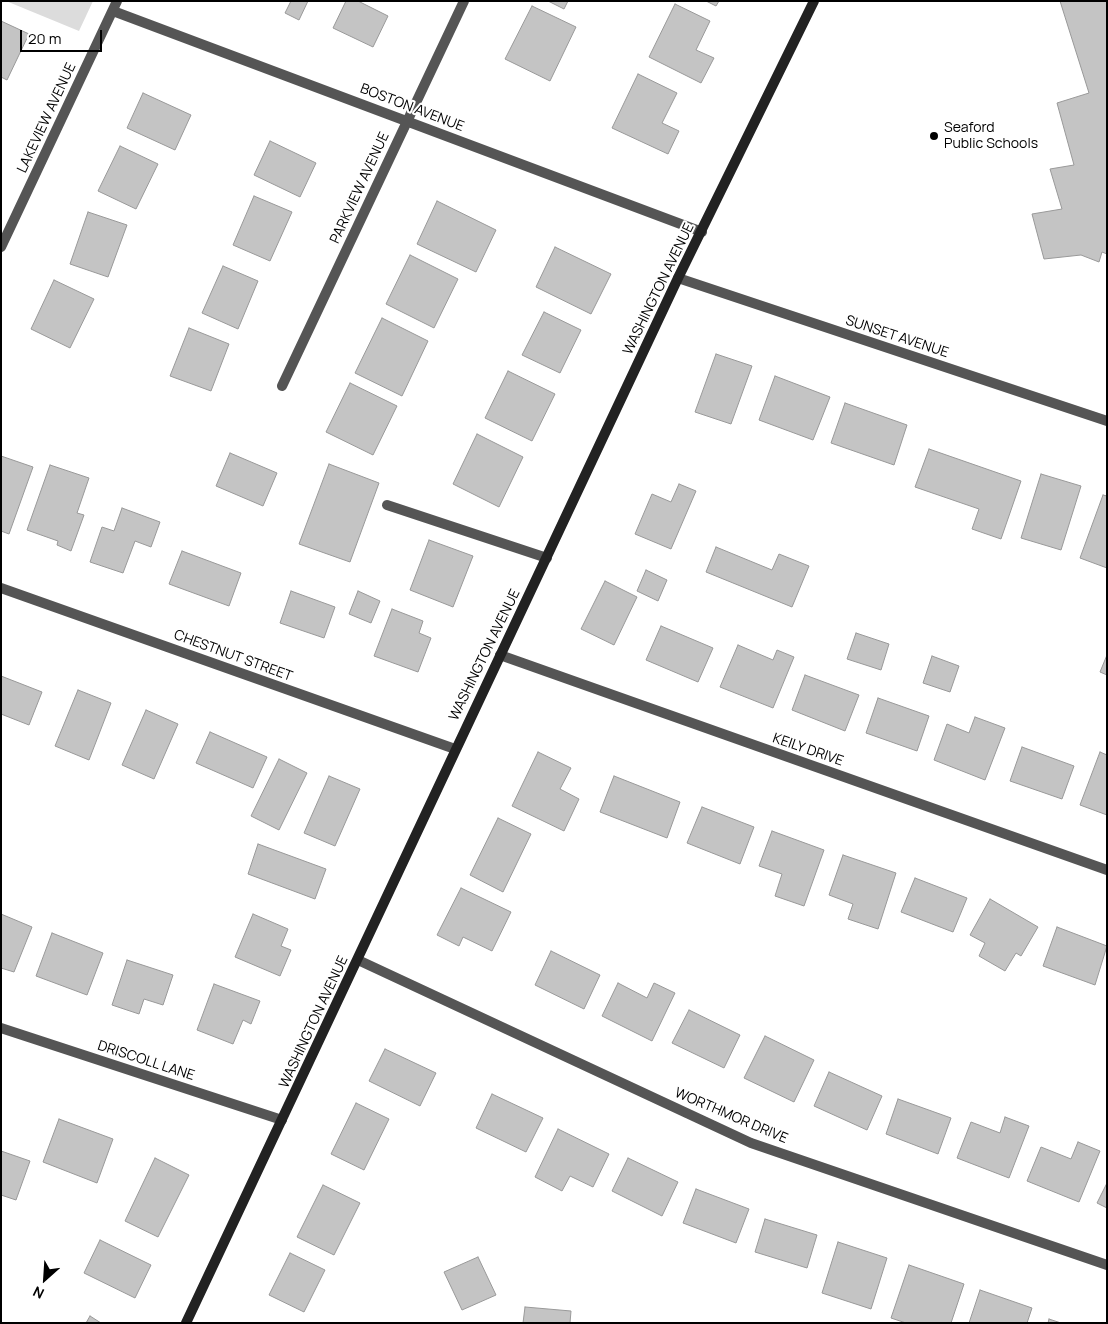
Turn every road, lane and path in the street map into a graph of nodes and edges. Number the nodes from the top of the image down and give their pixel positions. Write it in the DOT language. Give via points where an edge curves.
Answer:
graph roads {
  1 [pos="464,1"];
  2 [pos="814,1"];
  3 [pos="115,6"];
  4 [pos="407,121"];
  5 [pos="702,232"];
  6 [pos="1,247"];
  7 [pos="678,278"];
  8 [pos="282,386"];
  9 [pos="1107,421"];
  10 [pos="387,505"];
  11 [pos="546,558"];
  12 [pos="1,588"];
  13 [pos="500,656"];
  14 [pos="455,749"];
  15 [pos="1107,870"];
  16 [pos="358,960"];
  17 [pos="1,1028"];
  18 [pos="282,1120"];
  19 [pos="1107,1265"];
  20 [pos="186,1323"];
  1 -- 4 [label="street, PARKVIEW AVENUE"];
  2 -- 5 [label="street, WASHINGTON AVENUE"];
  3 -- 4 [label="street, BOSTON AVENUE"];
  3 -- 6 [label="street, LAKEVIEW AVENUE"];
  4 -- 5 [label="street, BOSTON AVENUE"];
  4 -- 8 [label="street, PARKVIEW AVENUE"];
  5 -- 7 [label="street, WASHINGTON AVENUE"];
  7 -- 9 [label="street, SUNSET AVENUE"];
  7 -- 11 [label="street, WASHINGTON AVENUE"];
  10 -- 11 [label="street"];
  11 -- 13 [label="street, WASHINGTON AVENUE"];
  12 -- 14 [label="street, CHESTNUT STREET"];
  13 -- 14 [label="street, WASHINGTON AVENUE"];
  13 -- 15 [label="street, KEILY DRIVE"];
  14 -- 16 [label="street, WASHINGTON AVENUE"];
  16 -- 18 [label="street, WASHINGTON AVENUE"];
  16 -- 19 [label="street, WORTHMOR DRIVE" via="751,1143"];
  17 -- 18 [label="street, DRISCOLL LANE"];
  18 -- 20 [label="street, WASHINGTON AVENUE"];
}
